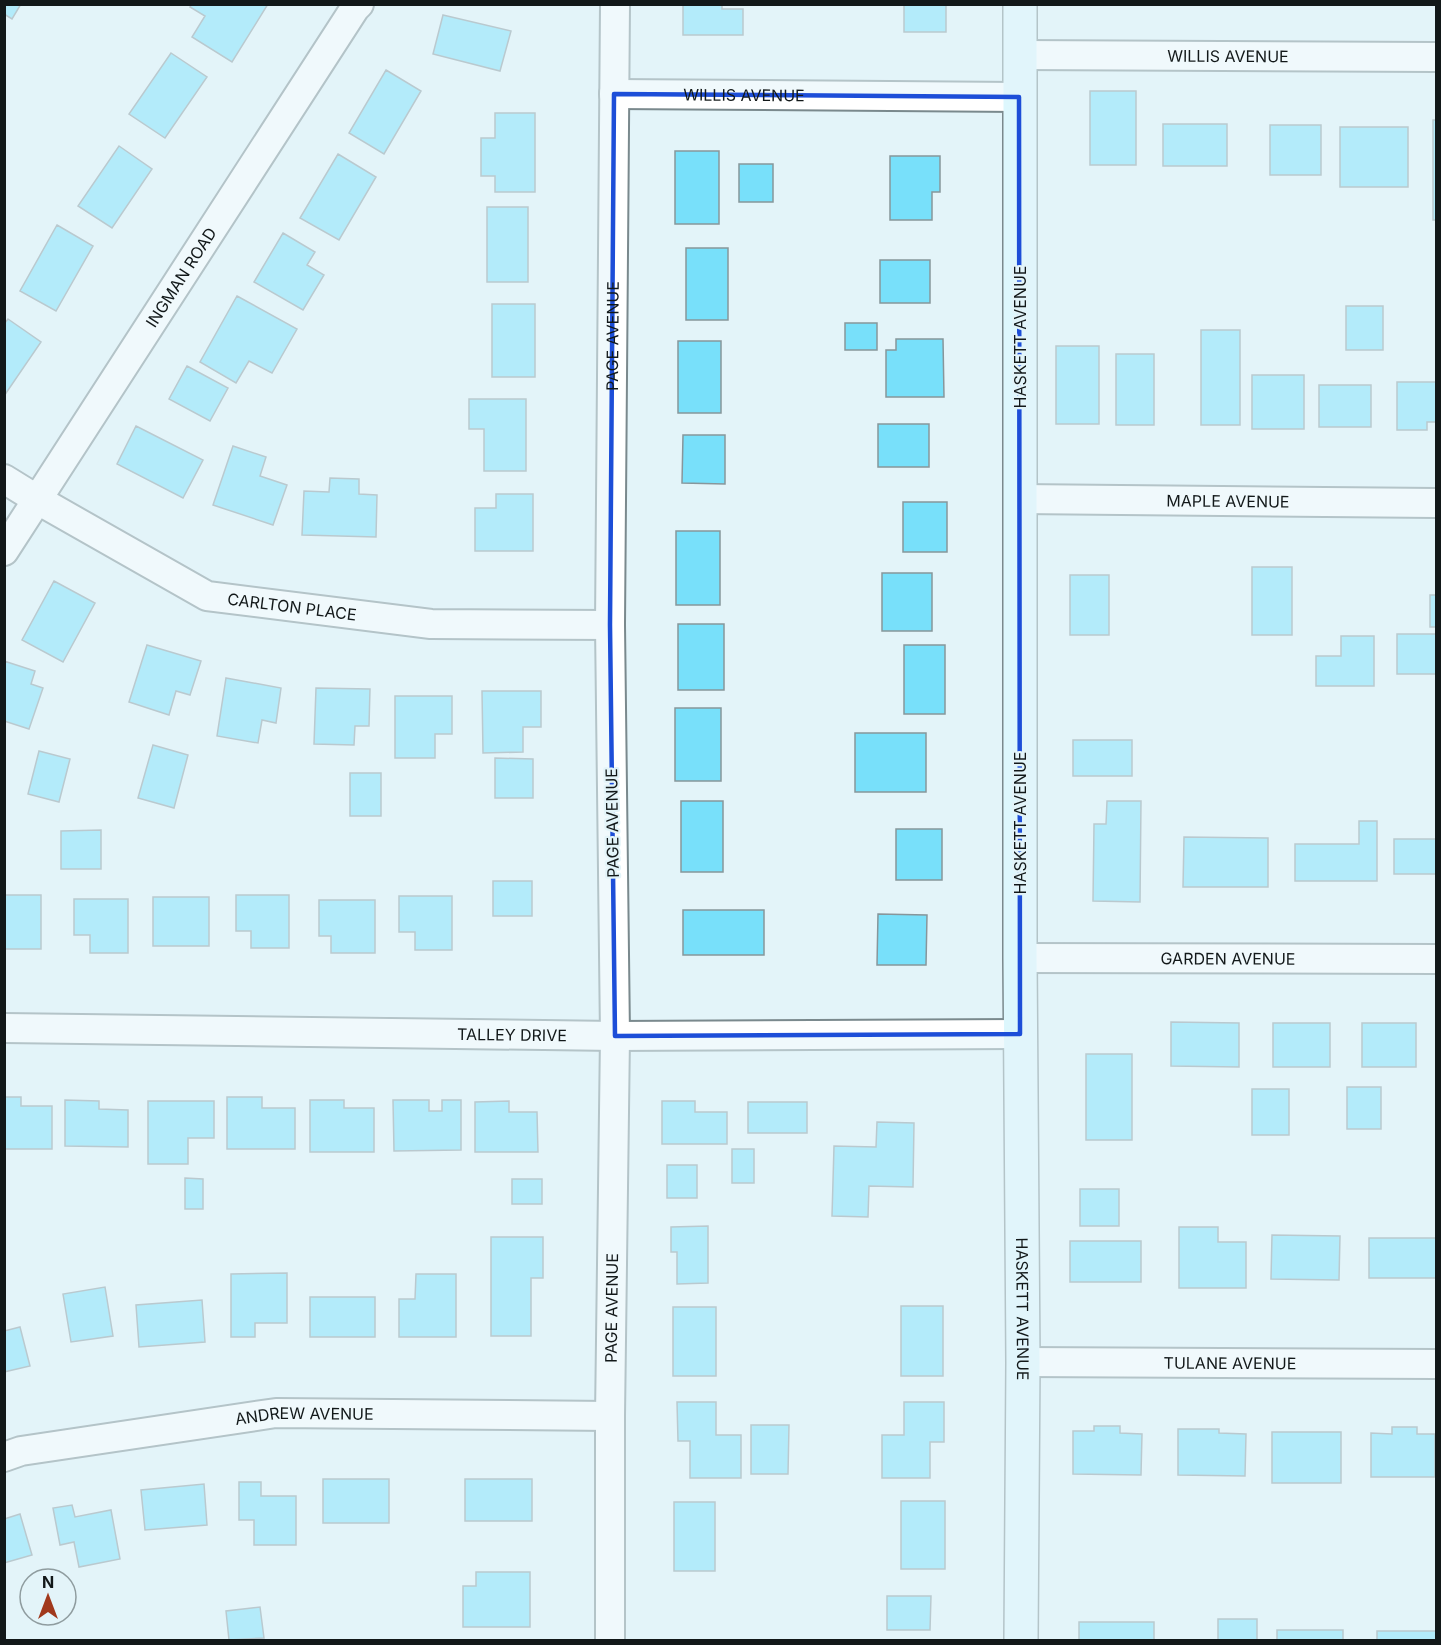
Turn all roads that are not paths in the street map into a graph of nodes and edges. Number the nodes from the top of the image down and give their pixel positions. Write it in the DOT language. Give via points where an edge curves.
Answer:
graph roads {
  1 [pos="359,4"];
  2 [pos="615,4"];
  3 [pos="1020,4"];
  4 [pos="1020,55"];
  5 [pos="1437,57"];
  6 [pos="614,94"];
  7 [pos="1019,97"];
  8 [pos="4,479"];
  9 [pos="1020,499"];
  10 [pos="38,500"];
  11 [pos="1437,503"];
  12 [pos="4,551"];
  13 [pos="610,625"];
  14 [pos="1020,958"];
  15 [pos="1437,959"];
  16 [pos="4,1028"];
  17 [pos="1020,1034"];
  18 [pos="615,1036"];
  19 [pos="1023,1362"];
  20 [pos="1437,1364"];
  21 [pos="610,1416"];
  22 [pos="4,1457"];
  23 [pos="610,1641"];
  24 [pos="1021,1641"];
  1 -- 10 [label="street, INGMAN ROAD"];
  2 -- 6 [label="street, PAGE AVENUE"];
  3 -- 4 [label="street, HASKETT AVENUE"];
  4 -- 5 [label="street, WILLIS AVENUE"];
  4 -- 7 [label="street, HASKETT AVENUE"];
  6 -- 7 [label="street, WILLIS AVENUE"];
  6 -- 13 [label="street, PAGE AVENUE"];
  7 -- 9 [label="street, HASKETT AVENUE"];
  8 -- 10 [label="street, CARLTON PLACE"];
  9 -- 11 [label="street, MAPLE AVENUE"];
  9 -- 14 [label="street, HASKETT AVENUE"];
  10 -- 12 [label="street, INGMAN ROAD"];
  10 -- 13 [label="street, CARLTON PLACE" via="207,596 431,624"];
  13 -- 18 [label="street, PAGE AVENUE"];
  14 -- 15 [label="street, GARDEN AVENUE"];
  14 -- 17 [label="street, HASKETT AVENUE"];
  16 -- 18 [label="street, TALLEY DRIVE"];
  17 -- 18 [label="street, TALLEY DRIVE"];
  17 -- 19 [label="street, HASKETT AVENUE"];
  18 -- 21 [label="street, PAGE AVENUE"];
  19 -- 20 [label="street, TULANE AVENUE"];
  19 -- 24 [label="street, HASKETT AVENUE"];
  21 -- 22 [label="street, ANDREW AVENUE" via="276,1413"];
  21 -- 23 [label="street, PAGE AVENUE"];
}
